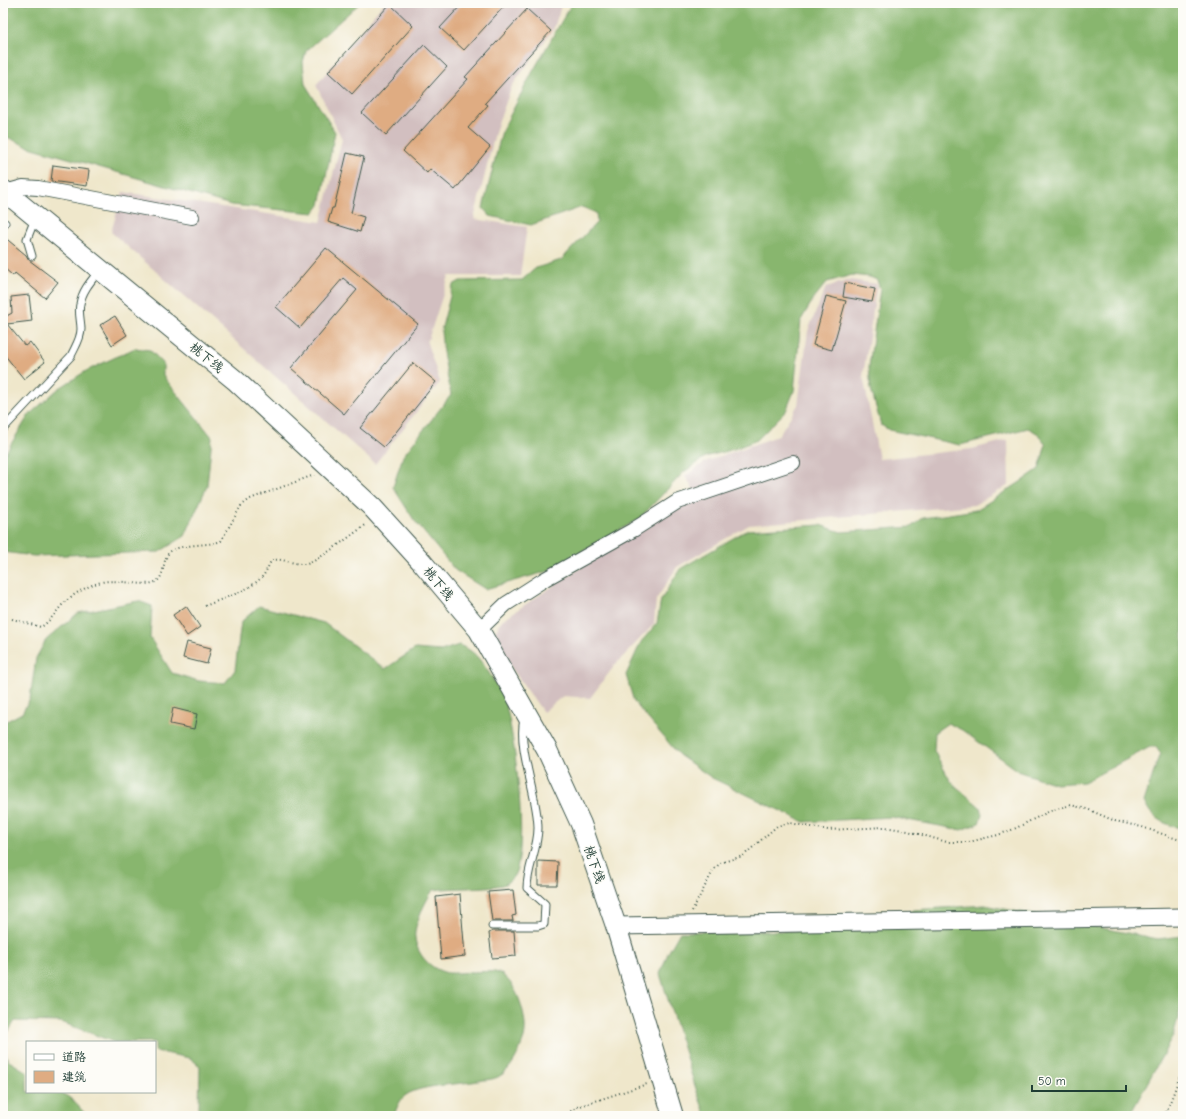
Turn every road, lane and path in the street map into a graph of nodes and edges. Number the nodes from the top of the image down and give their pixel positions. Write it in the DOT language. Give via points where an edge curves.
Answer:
graph roads {
  1 [pos="4,191"];
  2 [pos="36,216"];
  3 [pos="192,217"];
  4 [pos="32,256"];
  5 [pos="100,270"];
  6 [pos="3,430"];
  7 [pos="793,463"];
  8 [pos="330,468"];
  9 [pos="380,516"];
  10 [pos="205,606"];
  11 [pos="12,619"];
  12 [pos="479,630"];
  13 [pos="526,711"];
  14 [pos="1183,841"];
  15 [pos="690,914"];
  16 [pos="1183,916"];
  17 [pos="492,926"];
  18 [pos="616,926"];
  19 [pos="1183,1068"];
  20 [pos="662,1079"];
  21 [pos="564,1116"];
  22 [pos="673,1116"];
  23 [pos="1164,1116"];
  1 -- 2 [label="main road, 桃下线"];
  1 -- 3 [label="street" via="23,187 38,188"];
  2 -- 4 [label="lane" via="27,240"];
  2 -- 5 [label="main road, 桃下线"];
  5 -- 6 [label="lane" via="82,296 81,330 71,356"];
  5 -- 8 [label="main road, 桃下线" via="235,380"];
  7 -- 12 [label="street" via="677,502 506,604"];
  8 -- 9 [label="main road, 桃下线"];
  8 -- 11 [label="path" via="250,499 241,506 221,541 176,548 169,552 156,582 150,584 114,580 97,583 65,602 41,627"];
  9 -- 10 [label="path" via="313,563 297,564 272,560 269,569 259,580 237,593"];
  9 -- 12 [label="main road, 桃下线"];
  12 -- 13 [label="main road, 桃下线"];
  13 -- 17 [label="lane" via="523,731 538,827 537,845 527,888 545,904 545,921 538,926"];
  13 -- 18 [label="main road, 桃下线" via="581,824"];
  14 -- 15 [label="path" via="1116,821 1088,808 1071,805 1050,811 1003,833 969,842 947,842 885,827 828,830 790,823 777,826 743,856 720,863"];
  16 -- 18 [label="street"];
  18 -- 20 [label="main road, 桃下线"];
  19 -- 23 [label="path"];
  20 -- 21 [label="path" via="578,1107"];
  20 -- 22 [label="main road, 桃下线"];
}
